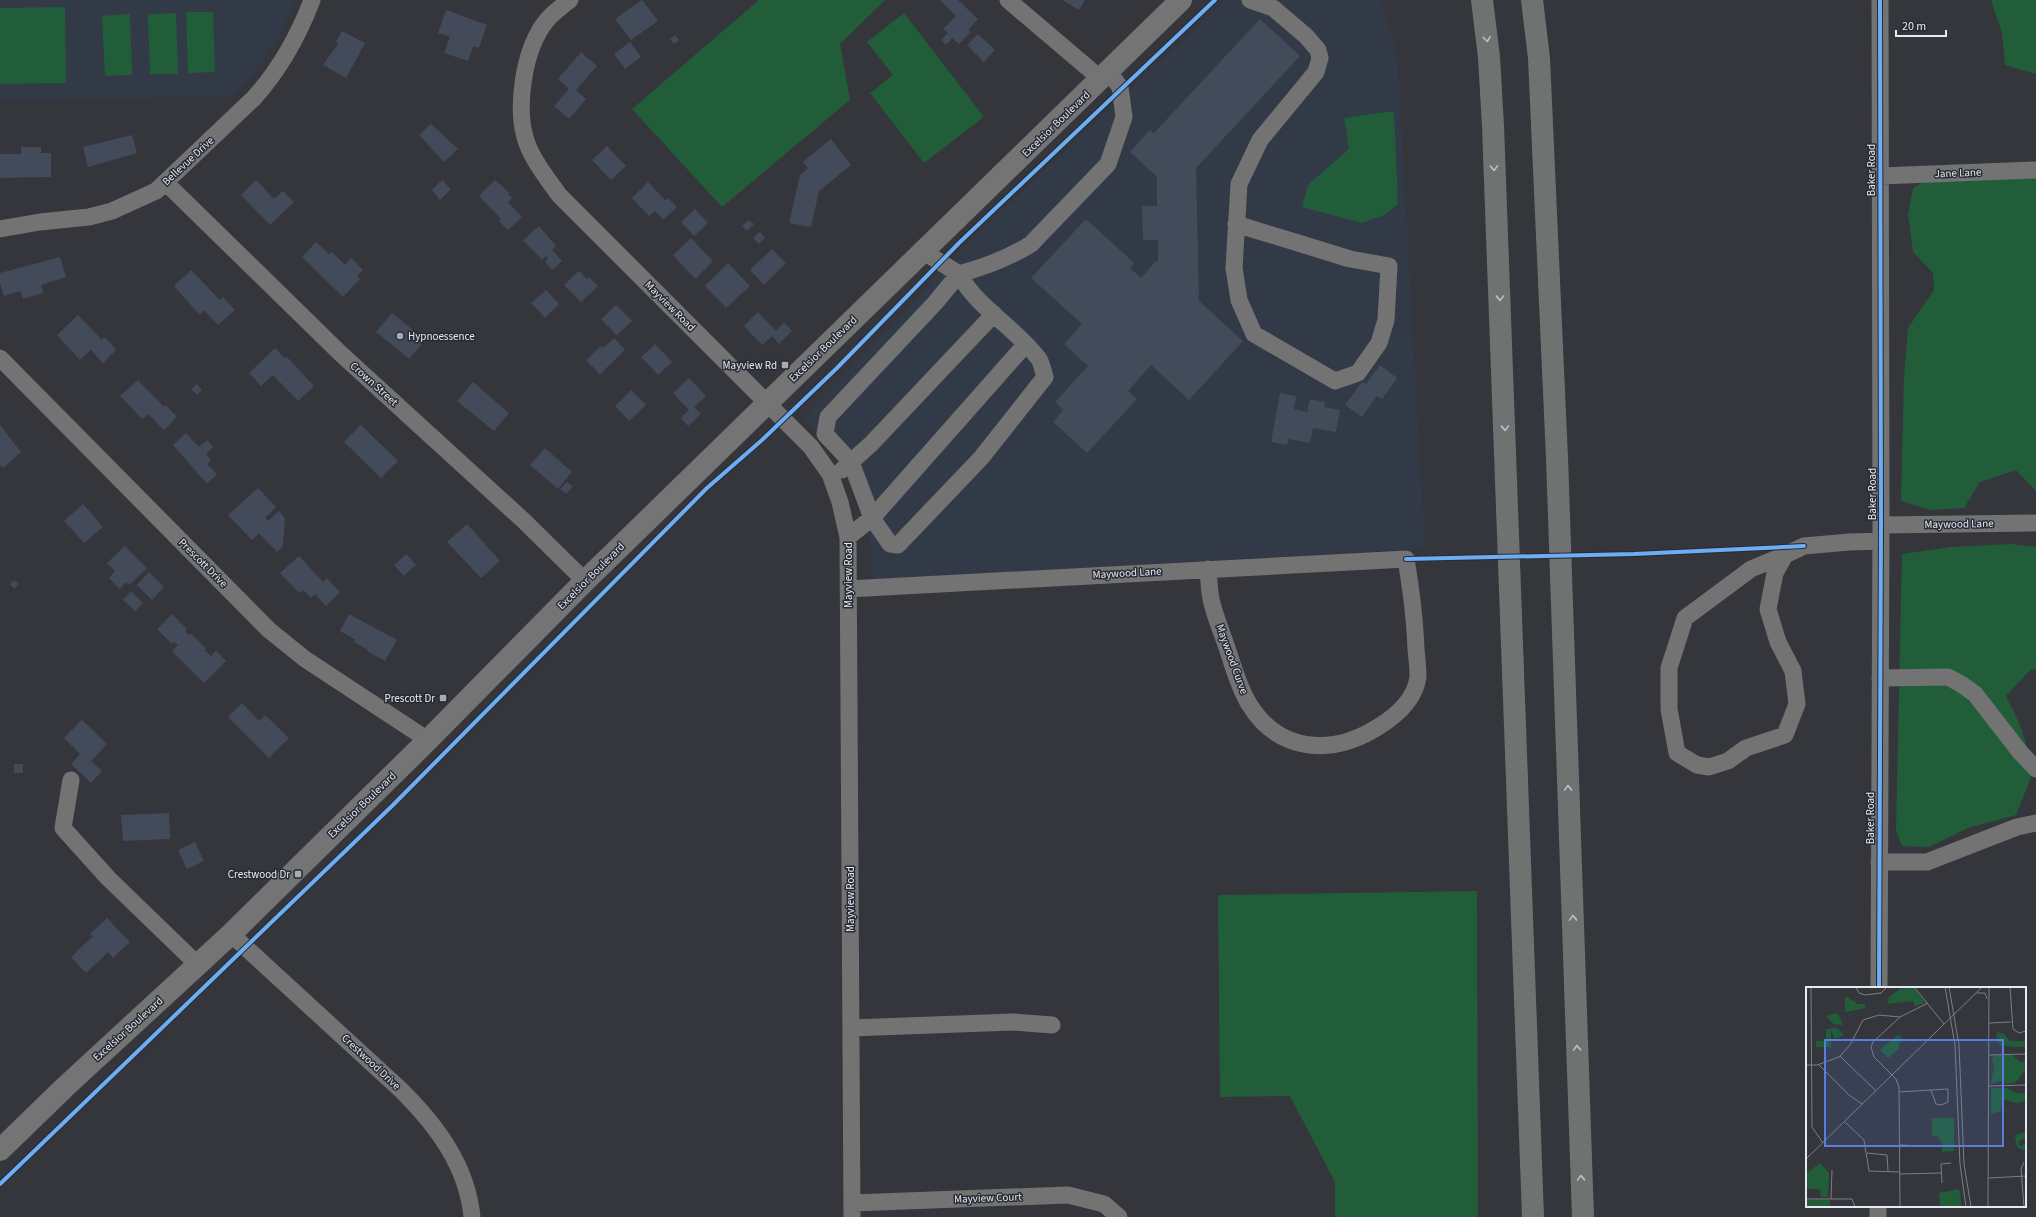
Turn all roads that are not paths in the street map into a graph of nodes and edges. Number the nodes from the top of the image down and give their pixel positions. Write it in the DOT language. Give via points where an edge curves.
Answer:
graph roads {
  1 [pos="312,0"];
  2 [pos="570,0"];
  3 [pos="1008,0"];
  4 [pos="1182,0"];
  5 [pos="1250,0"];
  6 [pos="1482,0"];
  7 [pos="1532,0"];
  8 [pos="1880,0"];
  9 [pos="1105,76"];
  10 [pos="2036,170"];
  11 [pos="1880,176"];
  12 [pos="166,183"];
  13 [pos="1236,224"];
  14 [pos="0,229"];
  15 [pos="924,252"];
  16 [pos="960,274"];
  17 [pos="994,314"];
  18 [pos="1024,345"];
  19 [pos="0,358"];
  20 [pos="767,404"];
  21 [pos="851,462"];
  22 [pos="832,480"];
  23 [pos="872,518"];
  24 [pos="2036,523"];
  25 [pos="1881,533"];
  26 [pos="848,537"];
  27 [pos="1785,555"];
  28 [pos="1406,560"];
  29 [pos="1208,569"];
  30 [pos="585,581"];
  31 [pos="848,589"];
  32 [pos="1880,678"];
  33 [pos="428,740"];
  34 [pos="2036,769"];
  35 [pos="71,780"];
  36 [pos="2036,824"];
  37 [pos="1879,862"];
  38 [pos="231,934"];
  39 [pos="198,965"];
  40 [pos="1879,987"];
  41 [pos="1052,1025"];
  42 [pos="851,1028"];
  43 [pos="0,1150"];
  44 [pos="852,1210"];
  45 [pos="472,1217"];
  46 [pos="1119,1217"];
  47 [pos="1533,1217"];
  48 [pos="1582,1217"];
  1 -- 12 [label="street, Bellevue Drive" via="298,35 268,82"];
  2 -- 20 [label="street, Mayview Road" via="547,20 536,37 528,57 521,100 522,124 528,146 559,195"];
  3 -- 9 [label="street"];
  4 -- 9 [label="main road, Excelsior Boulevard"];
  5 -- 13 [label="street" via="1273,8 1306,36 1318,50 1320,58 1316,72 1260,140 1239,184"];
  6 -- 47 [label="highway, one-way" via="1489,57 1493,141"];
  48 -- 7 [label="highway, one-way" via="1557,458 1539,58"];
  8 -- 11 [label="street, Baker Road"];
  9 -- 15 [label="main road, Excelsior Boulevard"];
  9 -- 16 [label="street" via="1120,87 1124,117 1108,164 1031,244 984,267"];
  10 -- 11 [label="street, Jane Lane"];
  11 -- 25 [label="street, Baker Road"];
  12 -- 14 [label="street, Bellevue Drive" via="156,191 112,211 89,217"];
  12 -- 30 [label="street, Crown Street" via="340,353 523,520"];
  13 -- 13 [label="street" via="1234,268 1239,300 1254,334 1335,381 1358,374 1379,343 1386,320 1389,266 1350,259"];
  15 -- 16 [label="street"];
  15 -- 20 [label="main road, Excelsior Boulevard"];
  16 -- 17 [label="street" via="966,286"];
  16 -- 21 [label="street" via="828,417 825,434"];
  17 -- 18 [label="street"];
  17 -- 21 [label="street"];
  18 -- 23 [label="street"];
  18 -- 23 [label="street" via="1040,360 1045,377 981,458 898,545 890,544"];
  19 -- 33 [label="street, Prescott Drive" via="269,630 305,659"];
  20 -- 22 [label="street, Mayview Road" via="811,447"];
  20 -- 30 [label="main road, Excelsior Boulevard"];
  21 -- 22 [label="street"];
  21 -- 23 [label="street"];
  22 -- 26 [label="street, Mayview Road"];
  23 -- 26 [label="street"];
  24 -- 25 [label="street, Maywood Lane"];
  25 -- 27 [label="street, Maywood Lane" via="1850,542 1804,546"];
  25 -- 32 [label="street, Baker Road"];
  26 -- 31 [label="street, Mayview Road"];
  27 -- 27 [label="street, Maywood Lane" via="1775,573 1768,609 1778,642 1792,671 1796,704 1785,735 1746,748 1728,761 1709,767 1697,765 1677,753 1669,709 1669,668 1685,618 1751,569"];
  28 -- 29 [label="street, Maywood Lane"];
  28 -- 29 [label="street, Maywood Curve" via="1418,677 1412,694 1402,709 1370,732 1348,743 1310,747 1274,731 1258,718 1249,704 1240,687 1211,598"];
  29 -- 31 [label="street, Maywood Lane"];
  30 -- 33 [label="main road, Excelsior Boulevard"];
  31 -- 42 [label="street, Mayview Road"];
  32 -- 34 [label="street" via="1948,677 1961,684 1975,694"];
  32 -- 37 [label="street, Baker Road"];
  33 -- 38 [label="main road, Excelsior Boulevard"];
  35 -- 39 [label="street" via="63,828 108,878"];
  36 -- 37 [label="street" via="2017,828 1927,862"];
  37 -- 40 [label="street, Baker Road"];
  38 -- 39 [label="main road, Excelsior Boulevard"];
  38 -- 45 [label="street, Crestwood Drive" via="426,1114 447,1143 462,1175"];
  39 -- 43 [label="main road, Excelsior Boulevard" via="65,1086"];
  41 -- 42 [label="street" via="1013,1022"];
  42 -- 44 [label="street, Mayview Road"];
  44 -- 46 [label="street, Mayview Court" via="1068,1196 1104,1204"];
}
